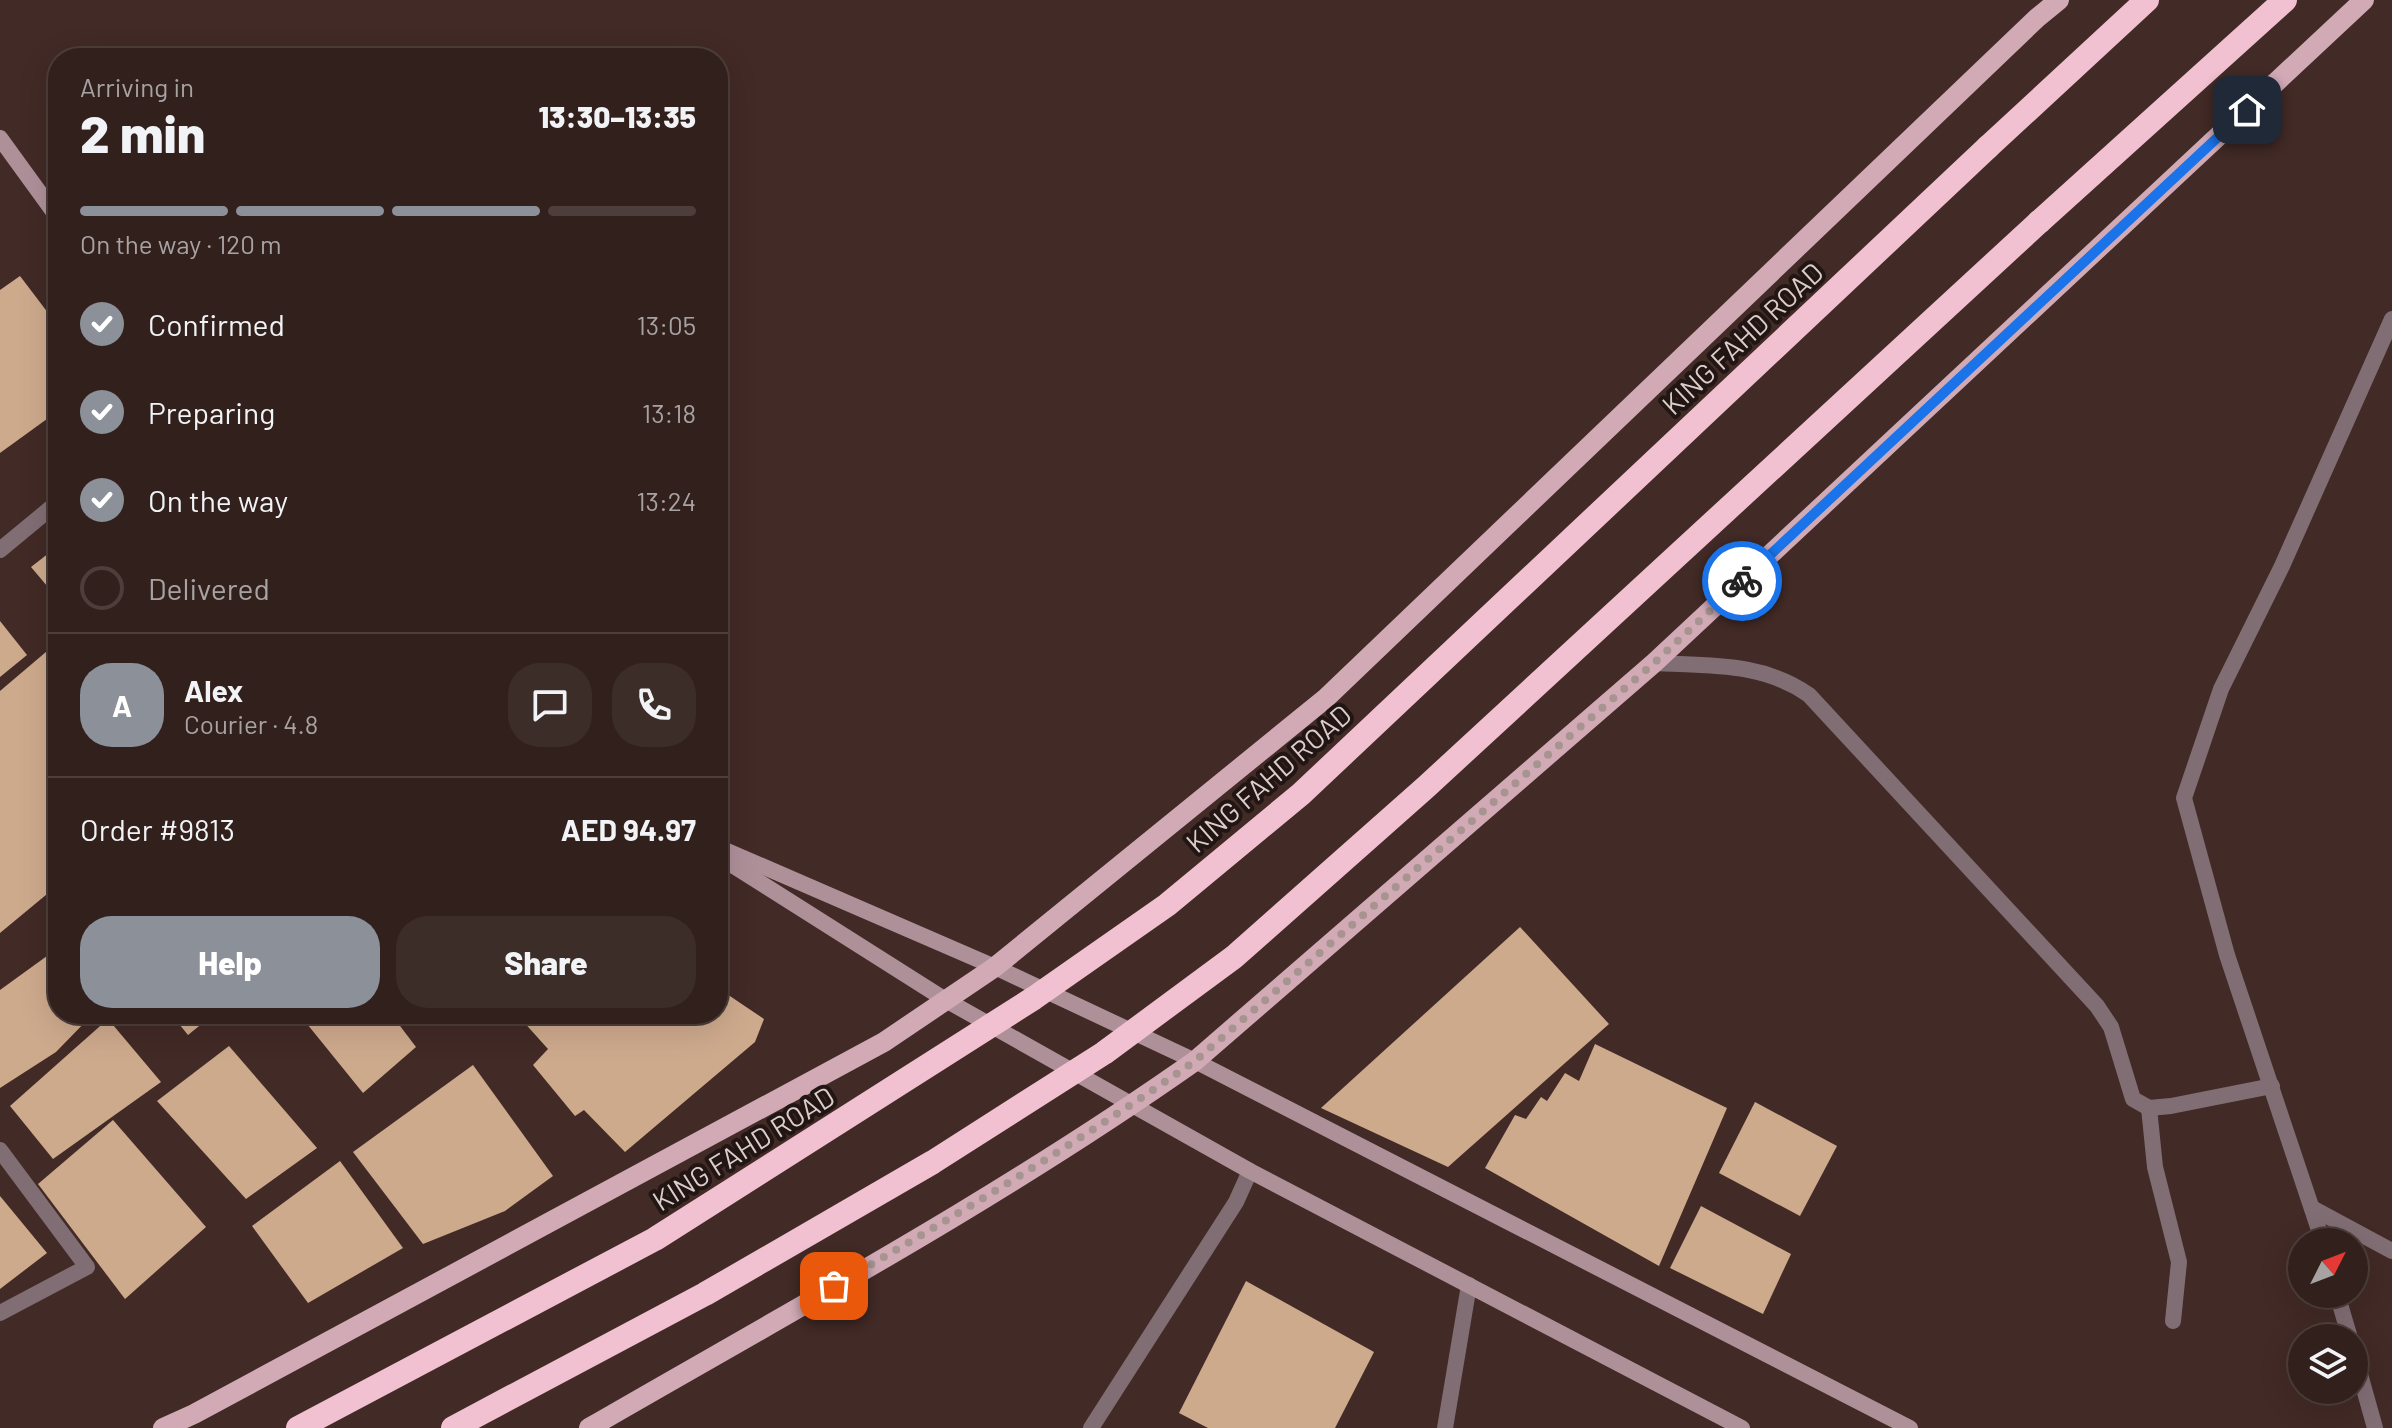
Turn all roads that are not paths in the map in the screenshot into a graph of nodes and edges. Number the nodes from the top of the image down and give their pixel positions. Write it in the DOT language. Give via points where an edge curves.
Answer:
graph roads {
  1 [pos="2058,0"];
  2 [pos="2147,0"];
  3 [pos="2285,0"];
  4 [pos="2364,0"];
  5 [pos="0,138"];
  6 [pos="48,204"];
  7 [pos="2392,319"];
  8 [pos="48,510"];
  9 [pos="0,550"];
  10 [pos="1654,663"];
  11 [pos="728,851"];
  12 [pos="728,862"];
  13 [pos="995,967"];
  14 [pos="944,999"];
  15 [pos="1195,1061"];
  16 [pos="2272,1086"];
  17 [pos="1132,1105"];
  18 [pos="2149,1108"];
  19 [pos="0,1150"];
  20 [pos="1250,1171"];
  21 [pos="2314,1209"];
  22 [pos="2319,1228"];
  23 [pos="2392,1251"];
  24 [pos="1469,1285"];
  25 [pos="0,1313"];
  26 [pos="2173,1321"];
  27 [pos="2368,1403"];
  28 [pos="163,1428"];
  29 [pos="298,1428"];
  30 [pos="453,1428"];
  31 [pos="589,1428"];
  32 [pos="1091,1428"];
  33 [pos="1445,1428"];
  34 [pos="1742,1428"];
  35 [pos="1910,1428"];
  36 [pos="2375,1428"];
  1 -- 13 [label="main road" via="1326,698"];
  2 -- 29 [label="highway, KING FAHD ROAD, bridge" via="1301,794 1167,905 1034,998 655,1239"];
  3 -- 30 [label="highway, bridge" via="1234,957 1104,1053 933,1162 705,1294"];
  4 -- 10 [label="main road"];
  5 -- 6 [label="main road"];
  7 -- 16 [label="street" via="2221,689 2184,798 2227,955"];
  8 -- 9 [label="street"];
  10 -- 15 [label="main road"];
  10 -- 18 [label="street" via="1756,669 1809,695 2097,1006 2111,1027 2133,1099"];
  11 -- 13 [label="main road"];
  12 -- 14 [label="main road"];
  13 -- 14 [label="main road"];
  13 -- 15 [label="main road"];
  14 -- 17 [label="main road"];
  14 -- 28 [label="main road" via="884,1042"];
  15 -- 17 [label="main road"];
  15 -- 35 [label="main road"];
  16 -- 18 [label="street"];
  16 -- 21 [label="street"];
  17 -- 20 [label="main road"];
  17 -- 31 [label="main road" via="971,1207"];
  18 -- 26 [label="street" via="2155,1167 2179,1262"];
  19 -- 25 [label="street" via="87,1267"];
  20 -- 24 [label="main road"];
  20 -- 32 [label="street" via="1236,1202"];
  21 -- 22 [label="street"];
  21 -- 23 [label="street"];
  24 -- 33 [label="street"];
  24 -- 34 [label="main road"];
  27 -- 36 [label="street"];
}
